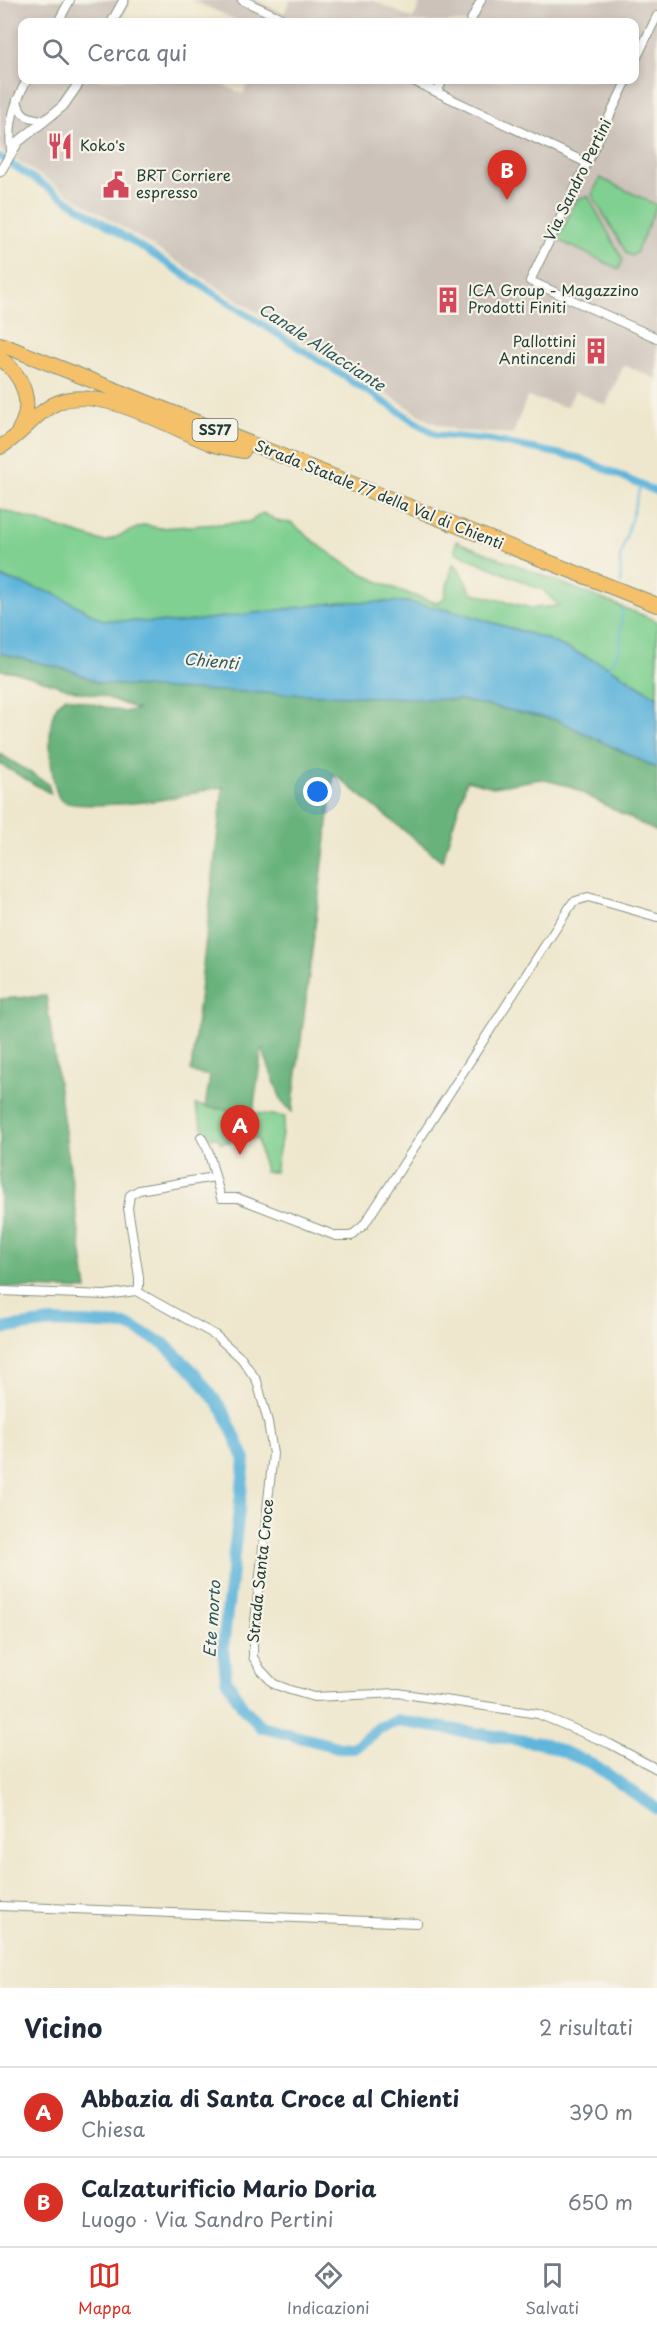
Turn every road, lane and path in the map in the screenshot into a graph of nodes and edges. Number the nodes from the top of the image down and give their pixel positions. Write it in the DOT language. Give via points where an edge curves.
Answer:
graph roads {
  1 [pos="70,0"];
  2 [pos="124,0"];
  3 [pos="242,0"];
  4 [pos="481,0"];
  5 [pos="657,16"];
  6 [pos="60,18"];
  7 [pos="114,18"];
  8 [pos="281,18"];
  9 [pos="472,18"];
  10 [pos="639,53"];
  11 [pos="25,84"];
  12 [pos="79,84"];
  13 [pos="420,84"];
  14 [pos="441,84"];
  15 [pos="625,84"];
  16 [pos="437,92"];
  17 [pos="17,98"];
  18 [pos="43,120"];
  19 [pos="10,153"];
  20 [pos="586,163"];
  21 [pos="2,168"];
  22 [pos="657,338"];
  23 [pos="0,344"];
  24 [pos="0,353"];
  25 [pos="0,358"];
  26 [pos="15,437"];
  27 [pos="0,447"];
  28 [pos="243,451"];
  29 [pos="428,519"];
  30 [pos="467,534"];
  31 [pos="657,605"];
  32 [pos="657,614"];
  33 [pos="657,917"];
  34 [pos="201,1137"];
  35 [pos="214,1177"];
  36 [pos="0,1291"];
  37 [pos="135,1291"];
  38 [pos="657,1769"];
  39 [pos="0,1906"];
  40 [pos="417,1923"];
  1 -- 6 [label="street"];
  2 -- 7 [label="street"];
  3 -- 8 [label="street"];
  4 -- 9 [label="street"];
  5 -- 10 [label="street"];
  11 -- 17 [label="street"];
  12 -- 18 [label="street" via="70,99"];
  13 -- 16 [label="street"];
  14 -- 16 [label="street"];
  15 -- 20 [label="street, Via Sandro Pertini"];
  16 -- 20 [label="street"];
  17 -- 18 [label="street" via="22,114"];
  17 -- 19 [label="street" via="10,126"];
  18 -- 19 [label="street"];
  19 -- 21 [label="street"];
  20 -- 22 [label="street, Via Sandro Pertini" via="530,281"];
  23 -- 29 [label="highway, Strada Statale 77 della Val di Chienti / SS77"];
  24 -- 28 [label="highway, Strada Statale 77 della Val di Chienti / SS77"];
  25 -- 26 [label="highway" via="18,376 26,399 26,416"];
  26 -- 27 [label="highway"];
  26 -- 28 [label="highway" via="50,406 86,398 110,402 215,445"];
  28 -- 29 [label="highway, Strada Statale 77 della Val di Chienti / SS77"];
  29 -- 30 [label="highway, Strada Statale 77 della Val di Chienti / SS77"];
  30 -- 31 [label="highway, Strada Statale 77 della Val di Chienti / SS77"];
  30 -- 32 [label="highway, Strada Statale 77 della Val di Chienti / SS77"];
  33 -- 35 [label="street" via="588,897 573,902 357,1233 336,1236 238,1198 221,1198"];
  34 -- 35 [label="street"];
  35 -- 37 [label="street" via="139,1190 130,1195 128,1208 139,1278"];
  36 -- 37 [label="street" via="105,1295"];
  37 -- 38 [label="street, Strada Santa Croce" via="215,1335 241,1358 257,1382 273,1454 253,1656 274,1684 314,1697 398,1693 538,1714"];
  39 -- 40 [label="street"];
}
